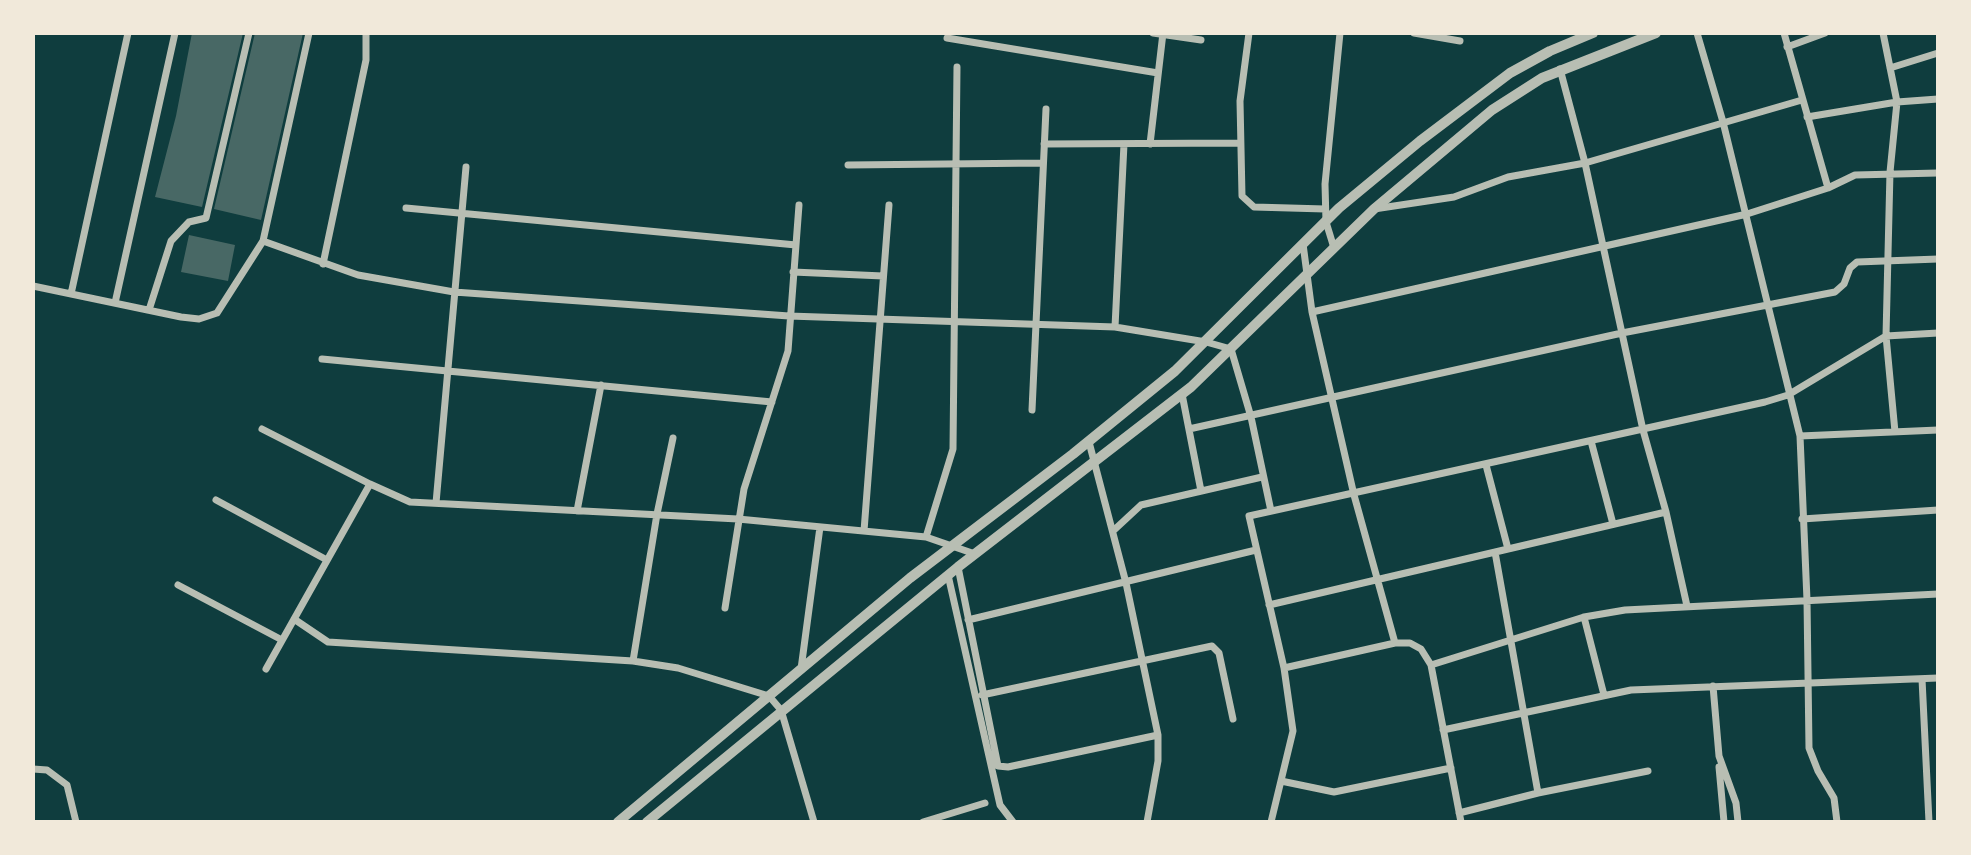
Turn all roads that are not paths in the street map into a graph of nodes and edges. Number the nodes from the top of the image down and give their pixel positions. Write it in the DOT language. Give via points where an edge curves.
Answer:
graph roads {
  1 [pos="128,33"];
  2 [pos="175,33"];
  3 [pos="249,33"];
  4 [pos="309,33"];
  5 [pos="366,33"];
  6 [pos="1153,33"];
  7 [pos="1249,33"];
  8 [pos="1340,33"];
  9 [pos="1414,33"];
  10 [pos="1593,33"];
  11 [pos="1656,33"];
  12 [pos="1697,33"];
  13 [pos="1784,33"];
  14 [pos="1825,33"];
  15 [pos="1883,33"];
  16 [pos="1163,34"];
  17 [pos="1578,36"];
  18 [pos="947,37"];
  19 [pos="1201,40"];
  20 [pos="1460,41"];
  21 [pos="1787,47"];
  22 [pos="1938,53"];
  23 [pos="1580,61"];
  24 [pos="957,67"];
  25 [pos="1890,68"];
  26 [pos="1560,69"];
  27 [pos="1158,72"];
  28 [pos="1938,99"];
  29 [pos="1802,100"];
  30 [pos="1897,102"];
  31 [pos="1046,109"];
  32 [pos="1807,117"];
  33 [pos="1723,122"];
  34 [pos="1240,143"];
  35 [pos="1044,144"];
  36 [pos="1124,144"];
  37 [pos="1150,144"];
  38 [pos="1043,163"];
  39 [pos="1585,163"];
  40 [pos="957,164"];
  41 [pos="848,165"];
  42 [pos="466,167"];
  43 [pos="1890,172"];
  44 [pos="1938,173"];
  45 [pos="1828,188"];
  46 [pos="799,205"];
  47 [pos="889,205"];
  48 [pos="406,208"];
  49 [pos="1325,209"];
  50 [pos="1374,209"];
  51 [pos="1746,214"];
  52 [pos="461,215"];
  53 [pos="1326,222"];
  54 [pos="262,241"];
  55 [pos="1303,244"];
  56 [pos="796,245"];
  57 [pos="1603,245"];
  58 [pos="1334,248"];
  59 [pos="1887,259"];
  60 [pos="1938,259"];
  61 [pos="323,264"];
  62 [pos="793,272"];
  63 [pos="883,275"];
  64 [pos="1306,275"];
  65 [pos="33,286"];
  66 [pos="454,292"];
  67 [pos="71,294"];
  68 [pos="115,303"];
  69 [pos="1766,304"];
  70 [pos="149,310"];
  71 [pos="1312,312"];
  72 [pos="789,316"];
  73 [pos="880,319"];
  74 [pos="957,321"];
  75 [pos="1036,323"];
  76 [pos="1115,327"];
  77 [pos="1622,333"];
  78 [pos="1938,333"];
  79 [pos="1886,336"];
  80 [pos="1206,342"];
  81 [pos="1231,349"];
  82 [pos="322,359"];
  83 [pos="448,370"];
  84 [pos="601,385"];
  85 [pos="1182,394"];
  86 [pos="1788,396"];
  87 [pos="1332,400"];
  88 [pos="772,402"];
  89 [pos="1032,410"];
  90 [pos="1251,417"];
  91 [pos="262,429"];
  92 [pos="1189,429"];
  93 [pos="1643,429"];
  94 [pos="1938,430"];
  95 [pos="1895,432"];
  96 [pos="1800,436"];
  97 [pos="673,438"];
  98 [pos="1591,441"];
  99 [pos="1089,442"];
  100 [pos="1095,463"];
  101 [pos="1486,465"];
  102 [pos="1262,477"];
  103 [pos="370,484"];
  104 [pos="1201,491"];
  105 [pos="1354,495"];
  106 [pos="216,500"];
  107 [pos="436,503"];
  108 [pos="1938,510"];
  109 [pos="577,511"];
  110 [pos="1271,511"];
  111 [pos="1666,512"];
  112 [pos="657,514"];
  113 [pos="738,519"];
  114 [pos="1802,519"];
  115 [pos="1613,524"];
  116 [pos="820,527"];
  117 [pos="864,531"];
  118 [pos="1113,531"];
  119 [pos="926,537"];
  120 [pos="951,545"];
  121 [pos="1507,549"];
  122 [pos="1256,550"];
  123 [pos="1494,551"];
  124 [pos="975,554"];
  125 [pos="327,560"];
  126 [pos="958,567"];
  127 [pos="948,575"];
  128 [pos="1376,579"];
  129 [pos="1126,583"];
  130 [pos="178,585"];
  131 [pos="1938,594"];
  132 [pos="1807,600"];
  133 [pos="1269,606"];
  134 [pos="1687,606"];
  135 [pos="725,608"];
  136 [pos="1584,617"];
  137 [pos="294,619"];
  138 [pos="968,620"];
  139 [pos="1512,639"];
  140 [pos="282,640"];
  141 [pos="1395,643"];
  142 [pos="633,661"];
  143 [pos="1142,662"];
  144 [pos="1431,665"];
  145 [pos="1284,668"];
  146 [pos="266,669"];
  147 [pos="801,670"];
  148 [pos="1922,678"];
  149 [pos="1938,678"];
  150 [pos="1808,682"];
  151 [pos="1712,686"];
  152 [pos="982,695"];
  153 [pos="1604,695"];
  154 [pos="769,696"];
  155 [pos="782,710"];
  156 [pos="1524,712"];
  157 [pos="1233,719"];
  158 [pos="1443,730"];
  159 [pos="1158,734"];
  160 [pos="1451,768"];
  161 [pos="33,769"];
  162 [pos="1648,771"];
  163 [pos="1281,781"];
  164 [pos="1538,793"];
  165 [pos="985,803"];
  166 [pos="1460,818"];
  167 [pos="76,822"];
  168 [pos="618,822"];
  169 [pos="647,822"];
  170 [pos="814,822"];
  171 [pos="923,822"];
  172 [pos="1013,822"];
  173 [pos="1147,822"];
  174 [pos="1271,822"];
  175 [pos="1724,822"];
  176 [pos="1738,822"];
  177 [pos="1837,822"];
  178 [pos="1929,822"];
  1 -- 67 [label="street"];
  2 -- 68 [label="street"];
  3 -- 70 [label="street" via="206,218 189,222 171,242"];
  4 -- 54 [label="street"];
  5 -- 61 [label="street" via="366,60"];
  6 -- 16 [label="street"];
  7 -- 34 [label="street"];
  8 -- 49 [label="street"];
  9 -- 20 [label="street"];
  10 -- 17 [label="street"];
  11 -- 23 [label="street"];
  12 -- 33 [label="street"];
  13 -- 21 [label="street"];
  14 -- 21 [label="street"];
  15 -- 25 [label="street"];
  16 -- 19 [label="street"];
  16 -- 27 [label="street"];
  17 -- 23 [label="street"];
  17 -- 53 [label="street" via="1481,93"];
  18 -- 27 [label="street"];
  21 -- 29 [label="street"];
  22 -- 25 [label="street"];
  23 -- 26 [label="street"];
  24 -- 40 [label="street"];
  25 -- 30 [label="street"];
  26 -- 39 [label="street"];
  26 -- 50 [label="street" via="1492,110"];
  27 -- 37 [label="street"];
  28 -- 30 [label="street"];
  29 -- 32 [label="street"];
  29 -- 33 [label="street"];
  30 -- 32 [label="street"];
  30 -- 43 [label="street"];
  31 -- 35 [label="street"];
  32 -- 45 [label="street"];
  33 -- 39 [label="street"];
  33 -- 51 [label="street"];
  34 -- 37 [label="street"];
  34 -- 49 [label="street" via="1244,201 1254,207"];
  35 -- 36 [label="street"];
  35 -- 38 [label="street"];
  36 -- 37 [label="street"];
  36 -- 76 [label="street"];
  38 -- 40 [label="street"];
  38 -- 75 [label="street"];
  39 -- 50 [label="street" via="1508,177 1440,200"];
  39 -- 57 [label="street"];
  40 -- 41 [label="street"];
  40 -- 74 [label="street"];
  42 -- 52 [label="street"];
  43 -- 44 [label="street"];
  43 -- 45 [label="street" via="1855,175"];
  43 -- 59 [label="street"];
  45 -- 51 [label="street"];
  46 -- 56 [label="street"];
  47 -- 63 [label="street"];
  48 -- 52 [label="street"];
  49 -- 53 [label="street"];
  50 -- 58 [label="street"];
  51 -- 57 [label="street"];
  51 -- 69 [label="street"];
  52 -- 56 [label="street"];
  52 -- 66 [label="street"];
  53 -- 55 [label="street"];
  53 -- 58 [label="street"];
  54 -- 61 [label="street"];
  54 -- 70 [label="street" via="217,313 200,319"];
  55 -- 64 [label="street"];
  55 -- 80 [label="street"];
  56 -- 62 [label="street"];
  57 -- 71 [label="street"];
  57 -- 77 [label="street"];
  58 -- 64 [label="street"];
  59 -- 60 [label="street"];
  59 -- 69 [label="street" via="1857,262 1835,292"];
  59 -- 79 [label="street"];
  61 -- 66 [label="street"];
  62 -- 63 [label="street"];
  62 -- 72 [label="street"];
  63 -- 73 [label="street"];
  64 -- 71 [label="street"];
  64 -- 81 [label="street"];
  65 -- 67 [label="street"];
  66 -- 72 [label="street"];
  66 -- 83 [label="street"];
  67 -- 68 [label="street"];
  68 -- 70 [label="street"];
  69 -- 77 [label="street"];
  69 -- 86 [label="street"];
  71 -- 87 [label="street"];
  72 -- 73 [label="street"];
  72 -- 88 [label="street" via="788,351"];
  73 -- 74 [label="street"];
  73 -- 117 [label="street"];
  74 -- 75 [label="street"];
  74 -- 119 [label="street" via="953,449"];
  75 -- 76 [label="street"];
  75 -- 89 [label="street"];
  76 -- 80 [label="street"];
  77 -- 87 [label="street"];
  77 -- 93 [label="street"];
  78 -- 79 [label="street"];
  79 -- 86 [label="street"];
  79 -- 95 [label="street"];
  80 -- 81 [label="street"];
  80 -- 99 [label="street"];
  81 -- 85 [label="street"];
  81 -- 90 [label="street"];
  82 -- 83 [label="street"];
  83 -- 84 [label="street"];
  83 -- 107 [label="street"];
  84 -- 88 [label="street"];
  84 -- 109 [label="street"];
  85 -- 92 [label="street"];
  85 -- 100 [label="street"];
  86 -- 93 [label="street"];
  86 -- 96 [label="street"];
  87 -- 90 [label="street"];
  87 -- 105 [label="street"];
  88 -- 113 [label="street" via="753,454"];
  90 -- 92 [label="street"];
  90 -- 102 [label="street"];
  91 -- 103 [label="street"];
  92 -- 104 [label="street"];
  93 -- 98 [label="street"];
  93 -- 111 [label="street"];
  94 -- 95 [label="street"];
  95 -- 96 [label="street"];
  96 -- 114 [label="street"];
  97 -- 112 [label="street"];
  98 -- 101 [label="street"];
  98 -- 115 [label="street"];
  99 -- 100 [label="street"];
  99 -- 120 [label="street"];
  100 -- 118 [label="street"];
  100 -- 124 [label="street"];
  101 -- 105 [label="street"];
  101 -- 121 [label="street"];
  102 -- 104 [label="street"];
  102 -- 110 [label="street"];
  103 -- 107 [label="street" via="410,502"];
  103 -- 125 [label="street"];
  104 -- 118 [label="street" via="1141,505"];
  105 -- 110 [label="street"];
  105 -- 128 [label="street"];
  106 -- 125 [label="street"];
  107 -- 109 [label="street"];
  108 -- 114 [label="street"];
  109 -- 112 [label="street"];
  110 -- 122 [label="street" via="1248,516"];
  111 -- 115 [label="street"];
  111 -- 134 [label="street"];
  112 -- 113 [label="street"];
  112 -- 142 [label="street"];
  113 -- 116 [label="street"];
  113 -- 135 [label="street"];
  114 -- 132 [label="street"];
  115 -- 121 [label="street"];
  116 -- 117 [label="street"];
  116 -- 147 [label="street"];
  117 -- 119 [label="street"];
  118 -- 129 [label="street"];
  119 -- 120 [label="street"];
  120 -- 124 [label="street"];
  120 -- 147 [label="street"];
  121 -- 123 [label="street"];
  122 -- 129 [label="street"];
  122 -- 133 [label="street"];
  123 -- 128 [label="street"];
  123 -- 139 [label="street"];
  124 -- 126 [label="street"];
  125 -- 137 [label="street"];
  126 -- 127 [label="street"];
  126 -- 138 [label="street"];
  127 -- 155 [label="street"];
  127 -- 172 [label="street" via="1000,805"];
  128 -- 133 [label="street"];
  128 -- 141 [label="street"];
  129 -- 138 [label="street"];
  129 -- 143 [label="street"];
  130 -- 140 [label="street"];
  131 -- 132 [label="street"];
  132 -- 134 [label="street"];
  132 -- 150 [label="street"];
  133 -- 145 [label="street"];
  134 -- 136 [label="street"];
  136 -- 139 [label="street"];
  136 -- 153 [label="street"];
  137 -- 140 [label="street"];
  137 -- 142 [label="street" via="328,642"];
  138 -- 152 [label="street"];
  139 -- 144 [label="street"];
  139 -- 156 [label="street"];
  140 -- 146 [label="street"];
  141 -- 144 [label="street" via="1416,645"];
  141 -- 145 [label="street"];
  142 -- 154 [label="street" via="678,668"];
  143 -- 152 [label="street"];
  143 -- 157 [label="street" via="1215,647"];
  143 -- 159 [label="street"];
  144 -- 158 [label="street"];
  145 -- 163 [label="street" via="1293,732"];
  147 -- 154 [label="street"];
  148 -- 149 [label="street"];
  148 -- 150 [label="street"];
  148 -- 178 [label="street"];
  150 -- 151 [label="street"];
  150 -- 177 [label="street" via="1811,757 1829,788"];
  151 -- 153 [label="street"];
  151 -- 175 [label="street"];
  151 -- 176 [label="street" via="1719,755"];
  152 -- 159 [label="street" via="995,761 1003,767"];
  153 -- 156 [label="street"];
  154 -- 155 [label="street"];
  154 -- 168 [label="street"];
  155 -- 169 [label="street"];
  155 -- 170 [label="street"];
  156 -- 158 [label="street"];
  156 -- 164 [label="street"];
  158 -- 160 [label="street"];
  159 -- 173 [label="street"];
  160 -- 163 [label="street" via="1334,792"];
  160 -- 166 [label="street"];
  161 -- 167 [label="street" via="47,770 67,785"];
  162 -- 164 [label="street"];
  163 -- 174 [label="street"];
  164 -- 166 [label="street"];
  165 -- 171 [label="street"];
}
